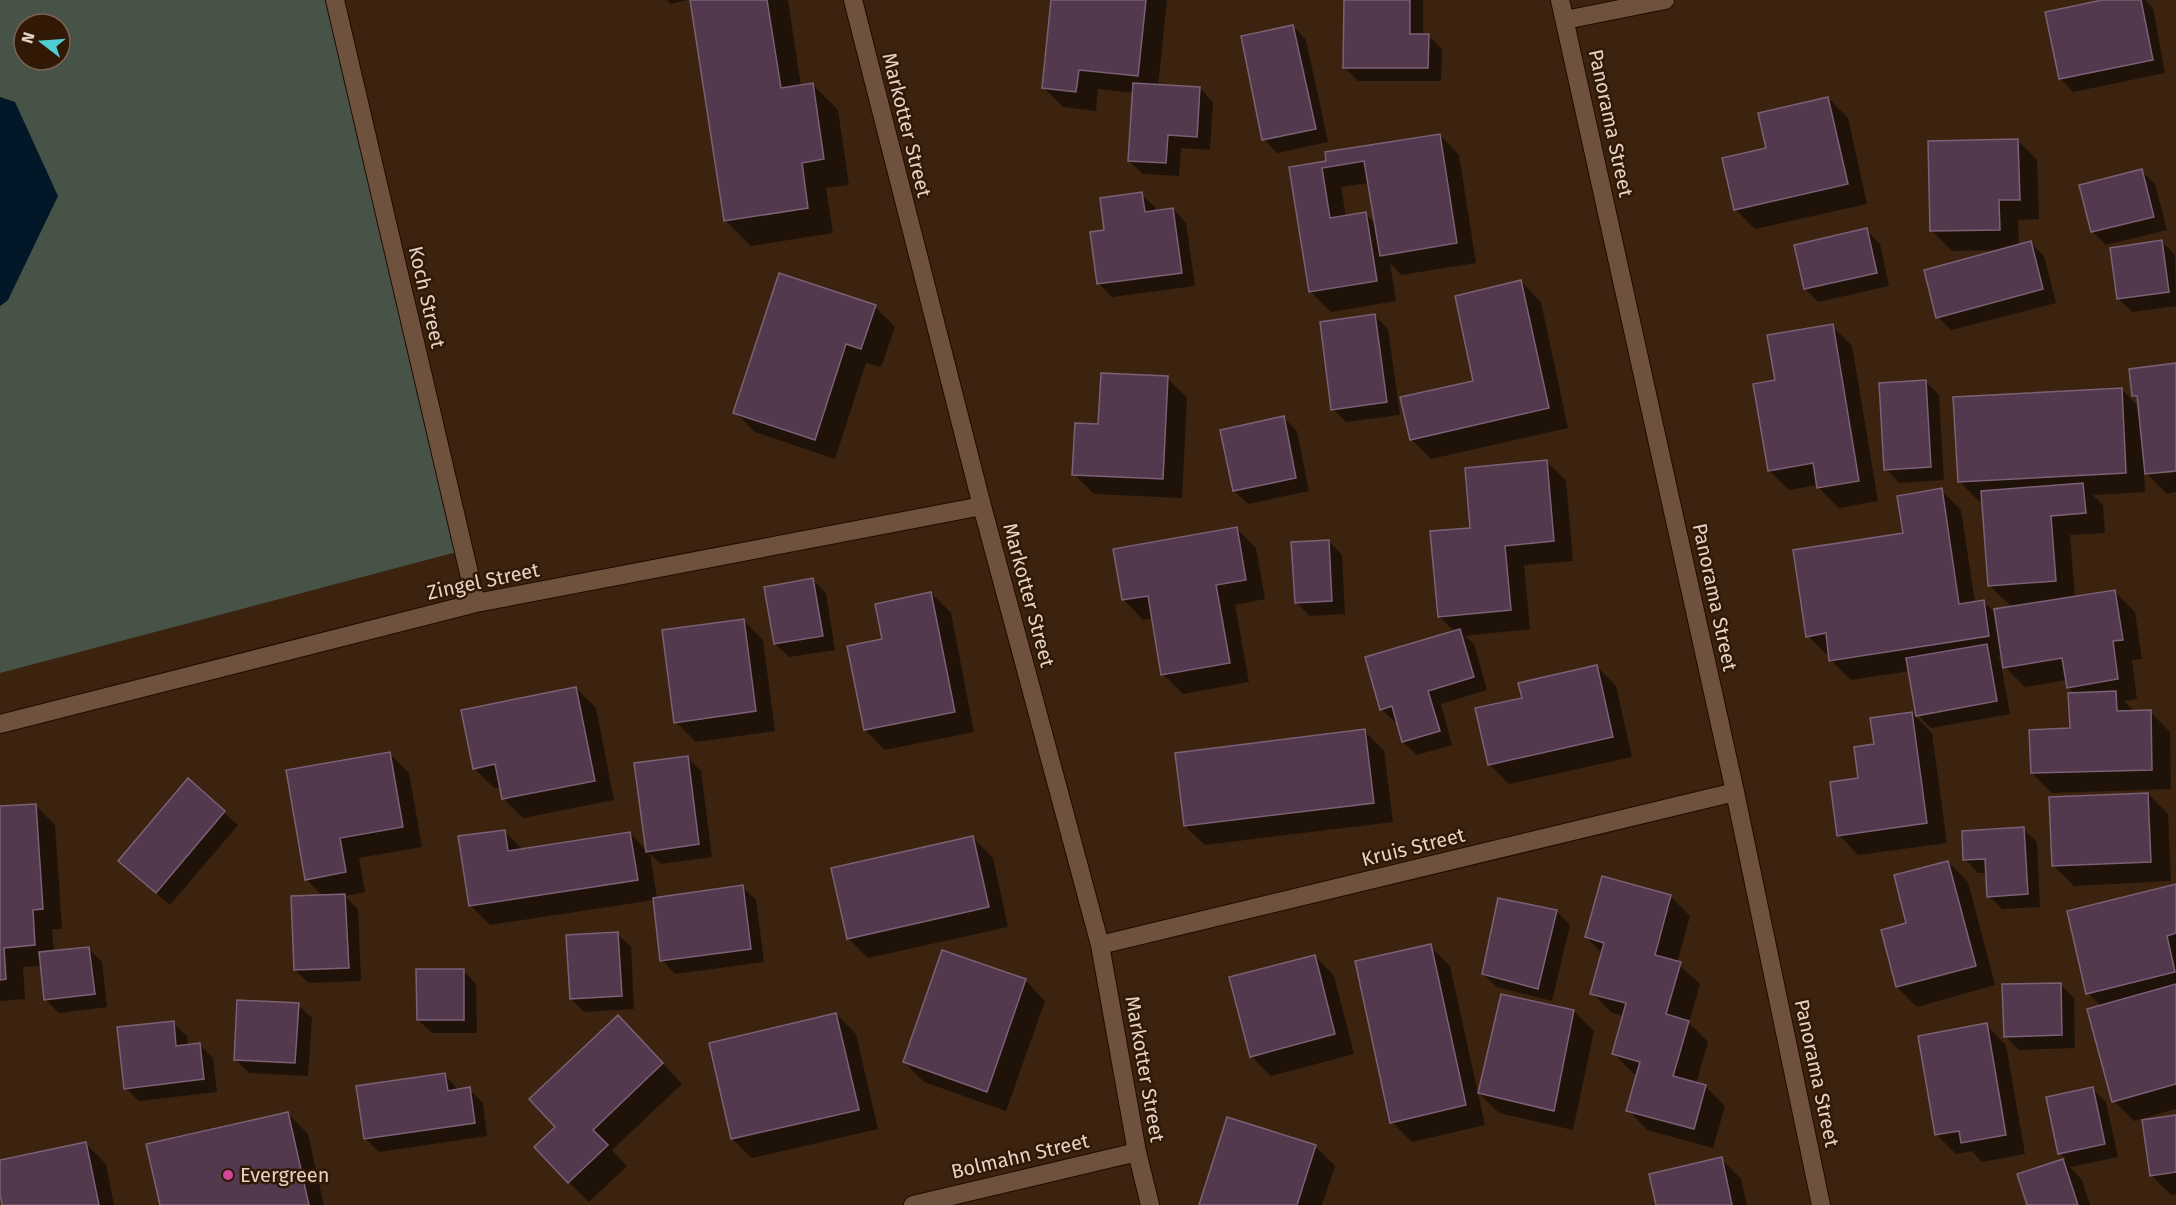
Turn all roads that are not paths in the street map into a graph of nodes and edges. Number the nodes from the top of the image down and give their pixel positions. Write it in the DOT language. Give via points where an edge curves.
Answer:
graph roads {
  1 [pos="335,0"];
  2 [pos="853,0"];
  3 [pos="1560,0"];
  4 [pos="1665,0"];
  5 [pos="1565,20"];
  6 [pos="982,506"];
  7 [pos="476,603"];
  8 [pos="0,724"];
  9 [pos="1735,792"];
  10 [pos="1100,945"];
  11 [pos="1137,1152"];
  12 [pos="913,1205"];
  13 [pos="1150,1205"];
  14 [pos="1821,1205"];
  1 -- 7 [label="street, Koch Street"];
  2 -- 6 [label="street, Markotter Street"];
  3 -- 5 [label="street, Panorama Street"];
  4 -- 5 [label="street"];
  5 -- 9 [label="street, Panorama Street"];
  6 -- 7 [label="street, Zingel Street"];
  6 -- 10 [label="street, Markotter Street"];
  7 -- 8 [label="street, Zingel Street"];
  9 -- 10 [label="street, Kruis Street"];
  9 -- 14 [label="street, Panorama Street"];
  10 -- 11 [label="street, Markotter Street"];
  11 -- 12 [label="street, Bolmahn Street"];
  11 -- 13 [label="street, Markotter Street"];
}
